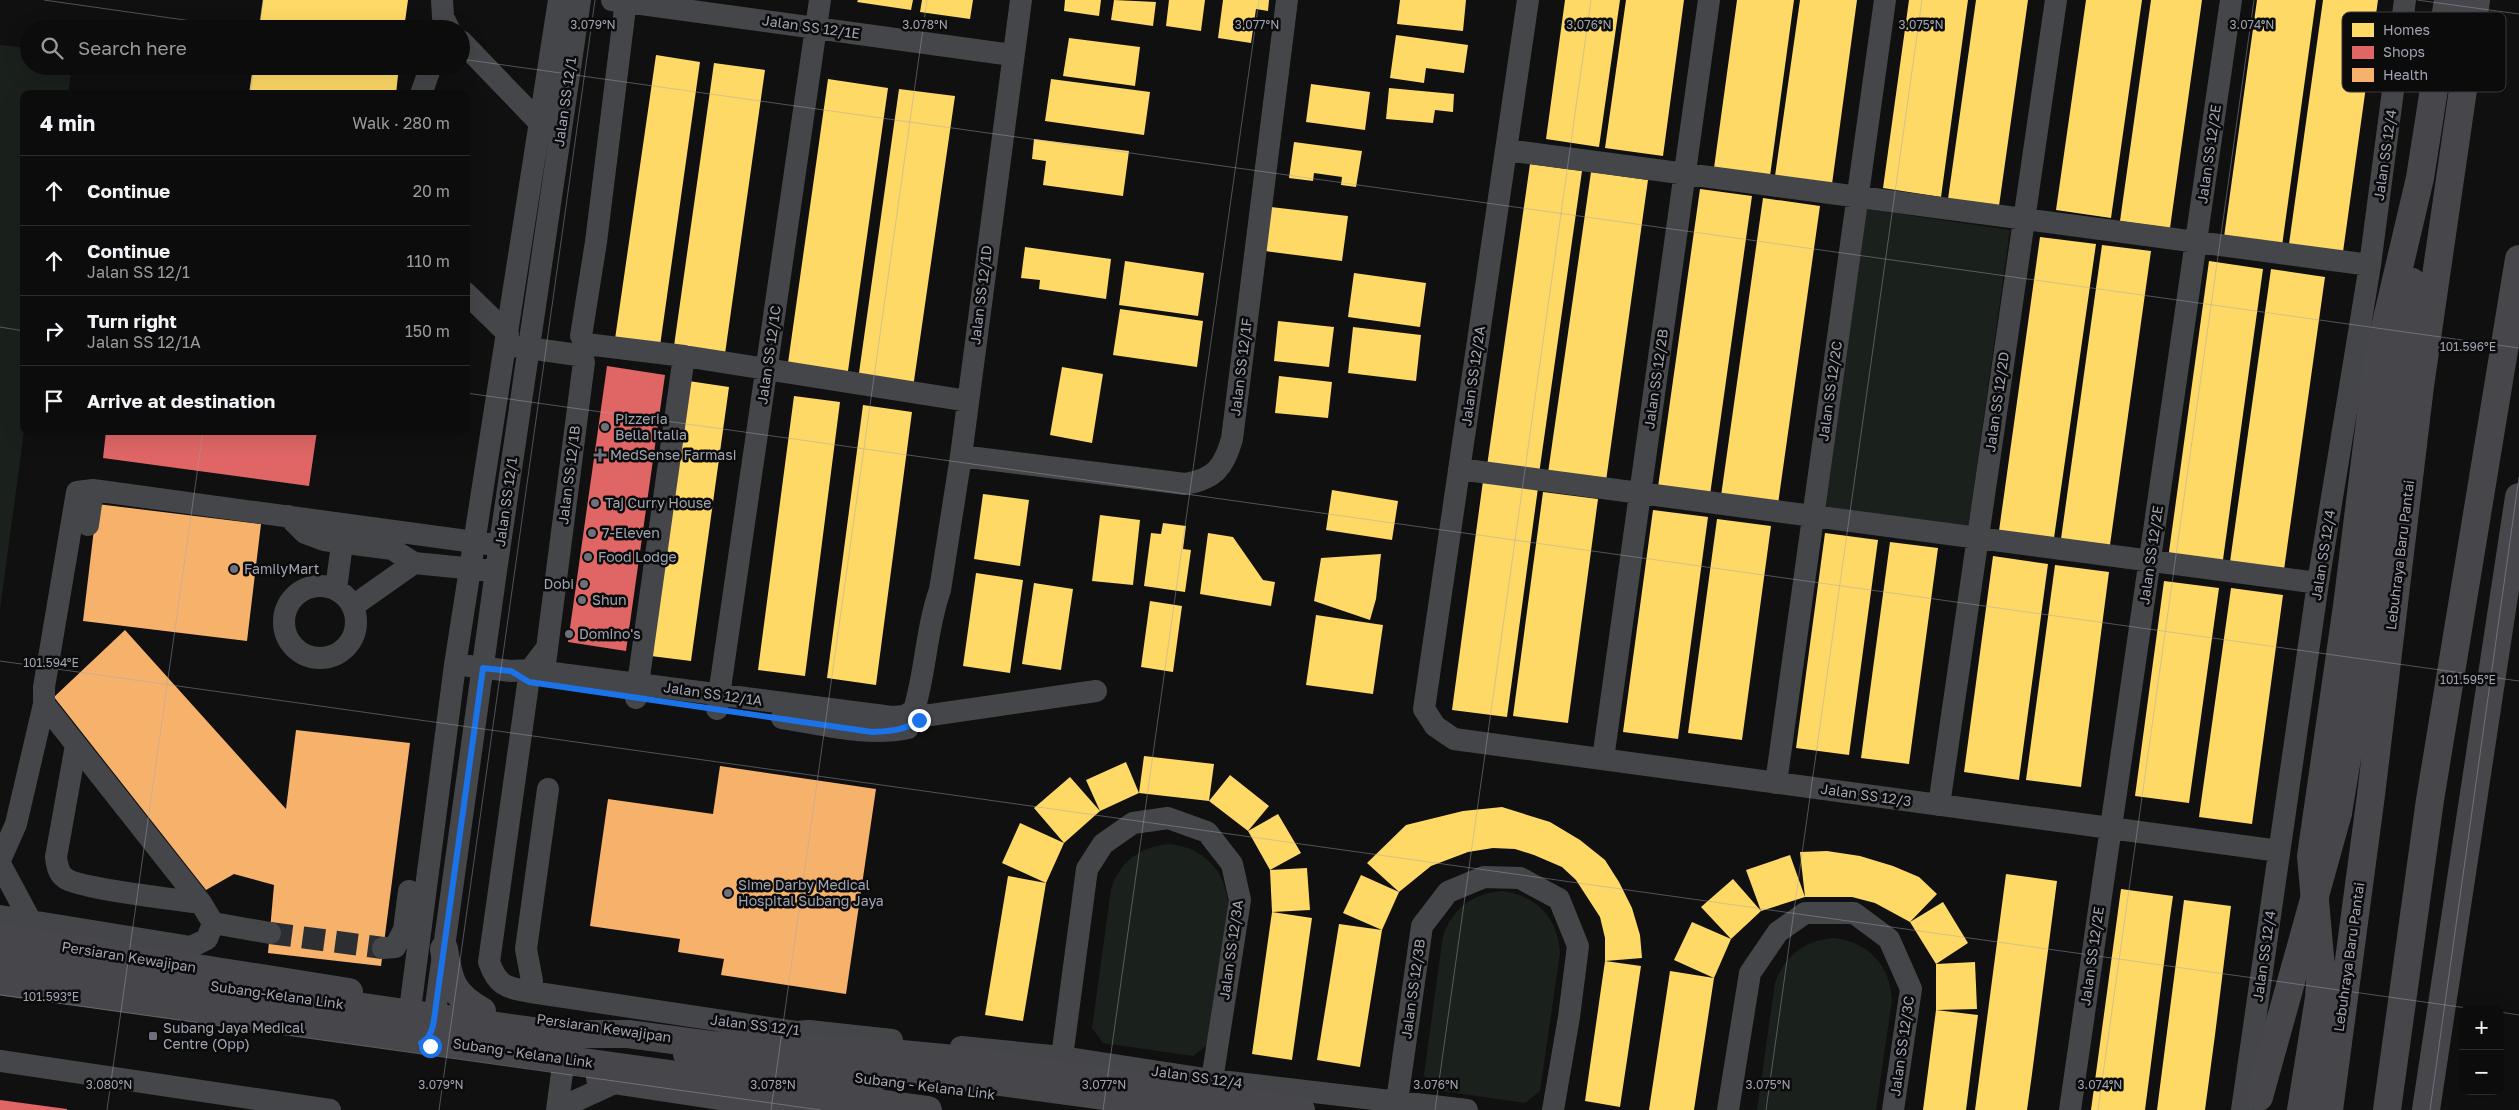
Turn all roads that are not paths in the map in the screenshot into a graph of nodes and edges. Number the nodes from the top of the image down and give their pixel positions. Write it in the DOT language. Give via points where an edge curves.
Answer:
graph roads {
  1 [pos="442,0"];
  2 [pos="559,0"];
  3 [pos="580,0"];
  4 [pos="820,0"];
  5 [pos="1020,0"];
  6 [pos="1287,0"];
  7 [pos="1528,0"];
  8 [pos="1709,0"];
  9 [pos="1885,0"];
  10 [pos="2056,0"];
  11 [pos="2231,0"];
  12 [pos="620,1"];
  13 [pos="444,20"];
  14 [pos="816,28"];
  15 [pos="470,50"];
  16 [pos="1012,55"];
  17 [pos="428,75"];
  18 [pos="422,90"];
  19 [pos="2394,92"];
  20 [pos="2434,92"];
  21 [pos="2463,92"];
  22 [pos="540,123"];
  23 [pos="1506,150"];
  24 [pos="1685,174"];
  25 [pos="2420,178"];
  26 [pos="1857,197"];
  27 [pos="2024,220"];
  28 [pos="2196,242"];
  29 [pos="2519,259"];
  30 [pos="2370,265"];
  31 [pos="470,297"];
  32 [pos="507,340"];
  33 [pos="528,348"];
  34 [pos="684,356"];
  35 [pos="767,368"];
  36 [pos="968,401"];
  37 [pos="961,456"];
  38 [pos="1459,469"];
  39 [pos="93,490"];
  40 [pos="1640,493"];
  41 [pos="2519,497"];
  42 [pos="1813,516"];
  43 [pos="88,525"];
  44 [pos="343,533"];
  45 [pos="1977,538"];
  46 [pos="475,542"];
  47 [pos="500,546"];
  48 [pos="2150,561"];
  49 [pos="414,563"];
  50 [pos="471,567"];
  51 [pos="496,571"];
  52 [pos="2318,583"];
  53 [pos="336,589"];
  54 [pos="353,606"];
  55 [pos="455,665"];
  56 [pos="483,668"];
  57 [pos="531,676"];
  58 [pos="637,691"];
  59 [pos="1096,691"];
  60 [pos="718,702"];
  61 [pos="44,704"];
  62 [pos="919,713"];
  63 [pos="1454,739"];
  64 [pos="76,745"];
  65 [pos="1603,759"];
  66 [pos="440,778"];
  67 [pos="1776,782"];
  68 [pos="548,789"];
  69 [pos="1939,805"];
  70 [pos="2111,828"];
  71 [pos="2279,851"];
  72 [pos="0,862"];
  73 [pos="200,903"];
  74 [pos="0,916"];
  75 [pos="29,921"];
  76 [pos="213,923"];
  77 [pos="270,933"];
  78 [pos="0,937"];
  79 [pos="44,944"];
  80 [pos="383,948"];
  81 [pos="444,949"];
  82 [pos="0,956"];
  83 [pos="0,981"];
  84 [pos="0,987"];
  85 [pos="531,987"];
  86 [pos="424,1004"];
  87 [pos="482,1011"];
  88 [pos="808,1031"];
  89 [pos="554,1034"];
  90 [pos="411,1047"];
  91 [pos="1062,1057"];
  92 [pos="0,1061"];
  93 [pos="1101,1063"];
  94 [pos="562,1073"];
  95 [pos="1212,1080"];
  96 [pos="619,1081"];
  97 [pos="673,1089"];
  98 [pos="203,1101"];
  99 [pos="1397,1101"];
  100 [pos="1108,1102"];
  101 [pos="2430,1108"];
  102 [pos="330,1110"];
  103 [pos="557,1110"];
  104 [pos="564,1110"];
  105 [pos="813,1110"];
  106 [pos="928,1110"];
  107 [pos="1208,1110"];
  108 [pos="1301,1110"];
  109 [pos="1467,1110"];
  110 [pos="1553,1110"];
  111 [pos="1728,1110"];
  112 [pos="1893,1110"];
  113 [pos="2070,1110"];
  114 [pos="2242,1110"];
  115 [pos="2258,1110"];
  116 [pos="2301,1110"];
  117 [pos="2329,1110"];
  118 [pos="2386,1110"];
  1 -- 13 [label="street"];
  2 -- 22 [label="street, Jalan SS 12/1"];
  3 -- 33 [label="street, Jalan SS 12/1"];
  4 -- 14 [label="street, Jalan SS 12/1C"];
  5 -- 16 [label="street, Jalan SS 12/1D"];
  6 -- 37 [label="street, Jalan SS 12/1F" via="1232,439 1217,472 1202,481 1185,484"];
  7 -- 23 [label="street, Jalan SS 12/2A"];
  8 -- 24 [label="street, Jalan SS 12/2B"];
  9 -- 26 [label="street, Jalan SS 12/2C"];
  10 -- 27 [label="street, Jalan SS 12/2D"];
  11 -- 28 [label="street, Jalan SS 12/2E"];
  12 -- 14 [label="street, Jalan SS 12/1E"];
  12 -- 34 [label="street" via="596,242 581,336 586,344"];
  14 -- 16 [label="street, Jalan SS 12/1E"];
  14 -- 35 [label="street, Jalan SS 12/1C"];
  15 -- 22 [label="street"];
  16 -- 36 [label="street, Jalan SS 12/1D"];
  17 -- 18 [label="street"];
  19 -- 30 [label="street, Jalan SS 12/4"];
  20 -- 25 [label="main road"];
  21 -- 117 [label="main road, Lebuhraya Baru Pantai" via="2420,386"];
  22 -- 32 [label="street, Jalan SS 12/1"];
  23 -- 24 [label="street"];
  23 -- 38 [label="street, Jalan SS 12/2A"];
  24 -- 26 [label="street"];
  24 -- 40 [label="street, Jalan SS 12/2B"];
  25 -- 115 [label="main road, bridge" via="2421,209 2377,577 2338,813"];
  25 -- 116 [label="main road" via="2378,358 2311,856 2321,968"];
  26 -- 27 [label="street"];
  26 -- 42 [label="street, Jalan SS 12/2C"];
  27 -- 28 [label="street"];
  27 -- 45 [label="street, Jalan SS 12/2D"];
  28 -- 30 [label="street"];
  28 -- 48 [label="street, Jalan SS 12/2E"];
  29 -- 118 [label="main road" via="2430,800"];
  30 -- 52 [label="street, Jalan SS 12/4"];
  31 -- 32 [label="street"];
  32 -- 33 [label="street, Jalan SS 12/1B"];
  32 -- 46 [label="street, Jalan SS 12/1"];
  33 -- 47 [label="street, Jalan SS 12/1"];
  33 -- 57 [label="street, Jalan SS 12/1B" via="578,355 584,362 547,648"];
  34 -- 35 [label="street"];
  34 -- 58 [label="street"];
  35 -- 36 [label="street"];
  35 -- 60 [label="street, Jalan SS 12/1C"];
  36 -- 37 [label="street, Jalan SS 12/1D"];
  37 -- 62 [label="street, Jalan SS 12/1D" via="940,590 943,613 929,700"];
  38 -- 40 [label="street"];
  38 -- 63 [label="street, Jalan SS 12/2A" via="1424,709 1435,726"];
  39 -- 43 [label="street"];
  39 -- 44 [label="street" via="287,516"];
  39 -- 61 [label="street" via="77,492 44,687"];
  40 -- 42 [label="street"];
  40 -- 65 [label="street, Jalan SS 12/2B"];
  41 -- 101 [label="main road" via="2437,1042"];
  42 -- 45 [label="street"];
  42 -- 67 [label="street, Jalan SS 12/2C"];
  44 -- 46 [label="street"];
  44 -- 49 [label="street" via="392,549"];
  44 -- 53 [label="street"];
  45 -- 48 [label="street"];
  45 -- 69 [label="street, Jalan SS 12/2D"];
  46 -- 47 [label="street"];
  46 -- 50 [label="street, Jalan SS 12/1"];
  47 -- 51 [label="street, Jalan SS 12/1"];
  48 -- 52 [label="street"];
  48 -- 70 [label="street, Jalan SS 12/2E"];
  49 -- 50 [label="street"];
  49 -- 54 [label="street"];
  50 -- 51 [label="street"];
  50 -- 55 [label="street, Jalan SS 12/1"];
  51 -- 56 [label="street, Jalan SS 12/1"];
  52 -- 71 [label="street, Jalan SS 12/4"];
  53 -- 54 [label="street"];
  53 -- 54 [label="street" via="312,586 292,600 284,623 292,645 312,658 335,656 345,649 354,634 356,617"];
  55 -- 56 [label="street, Jalan SS 12/1A"];
  55 -- 66 [label="street, Jalan SS 12/1"];
  56 -- 57 [label="street, Jalan SS 12/1A"];
  56 -- 81 [label="street, Jalan SS 12/1"];
  57 -- 58 [label="street, Jalan SS 12/1A"];
  57 -- 85 [label="street, Jalan SS 12/1" via="489,962 495,980 509,988"];
  58 -- 60 [label="street, Jalan SS 12/1A"];
  59 -- 62 [label="street, Jalan SS 12/1A"];
  60 -- 62 [label="street, Jalan SS 12/1A" via="892,717"];
  61 -- 64 [label="street"];
  61 -- 72 [label="street" via="16,824"];
  63 -- 65 [label="street, Jalan SS 12/3"];
  64 -- 73 [label="street"];
  64 -- 73 [label="street" via="56,857 64,878"];
  65 -- 67 [label="street, Jalan SS 12/3"];
  66 -- 80 [label="street" via="426,775 404,930 395,947"];
  66 -- 86 [label="street, Jalan SS 12/1"];
  67 -- 69 [label="street, Jalan SS 12/3"];
  68 -- 85 [label="street" via="526,949"];
  69 -- 70 [label="street, Jalan SS 12/3"];
  70 -- 71 [label="street, Jalan SS 12/3"];
  70 -- 113 [label="street, Jalan SS 12/2E"];
  71 -- 114 [label="street, Jalan SS 12/4"];
  72 -- 75 [label="street"];
  73 -- 76 [label="street"];
  74 -- 75 [label="street"];
  75 -- 76 [label="street" via="191,948 207,939"];
  75 -- 79 [label="street"];
  76 -- 77 [label="street"];
  78 -- 79 [label="main road, Persiaran Kewajipan"];
  79 -- 86 [label="main road, Persiaran Kewajipan"];
  81 -- 86 [label="street, Jalan SS 12/1"];
  81 -- 87 [label="main road" via="455,991"];
  82 -- 89 [label="main road, Subang-Kelana Link, bridge"];
  83 -- 106 [label="main road, Subang - Kelana Link, bridge"];
  84 -- 90 [label="main road"];
  85 -- 88 [label="street, Jalan SS 12/1" via="796,1032"];
  86 -- 87 [label="main road, Persiaran Kewajipan"];
  86 -- 90 [label="main road" via="411,1027 414,1040"];
  87 -- 100 [label="main road, Persiaran Kewajipan"];
  88 -- 91 [label="street, Jalan SS 12/4"];
  89 -- 100 [label="main road, Subang - Kelana Link, bridge" via="771,1066"];
  89 -- 108 [label="main road, bridge" via="628,1034 711,1045 870,1051 965,1060"];
  90 -- 94 [label="main road"];
  90 -- 97 [label="main road" via="430,1046 634,1075"];
  91 -- 93 [label="street, Jalan SS 12/4"];
  91 -- 95 [label="street, Jalan SS 12/3A" via="1087,868 1103,844 1133,823 1168,818 1207,832 1232,864 1240,900"];
  92 -- 98 [label="street"];
  93 -- 95 [label="street, Jalan SS 12/4"];
  93 -- 100 [label="street"];
  94 -- 96 [label="main road"];
  94 -- 103 [label="street"];
  95 -- 99 [label="street, Jalan SS 12/4"];
  96 -- 97 [label="main road"];
  96 -- 104 [label="street" via="580,1098"];
  97 -- 105 [label="main road"];
  98 -- 102 [label="street"];
  99 -- 109 [label="street, Jalan SS 12/4"];
  99 -- 110 [label="street, Jalan SS 12/3B" via="1422,926 1448,892 1484,877 1520,878 1559,899 1578,946"];
  100 -- 107 [label="main road, Persiaran Kewajipan"];
  111 -- 112 [label="street, Jalan SS 12/3C" via="1750,974 1778,932 1805,913 1854,913 1889,939 1911,989"];
}
